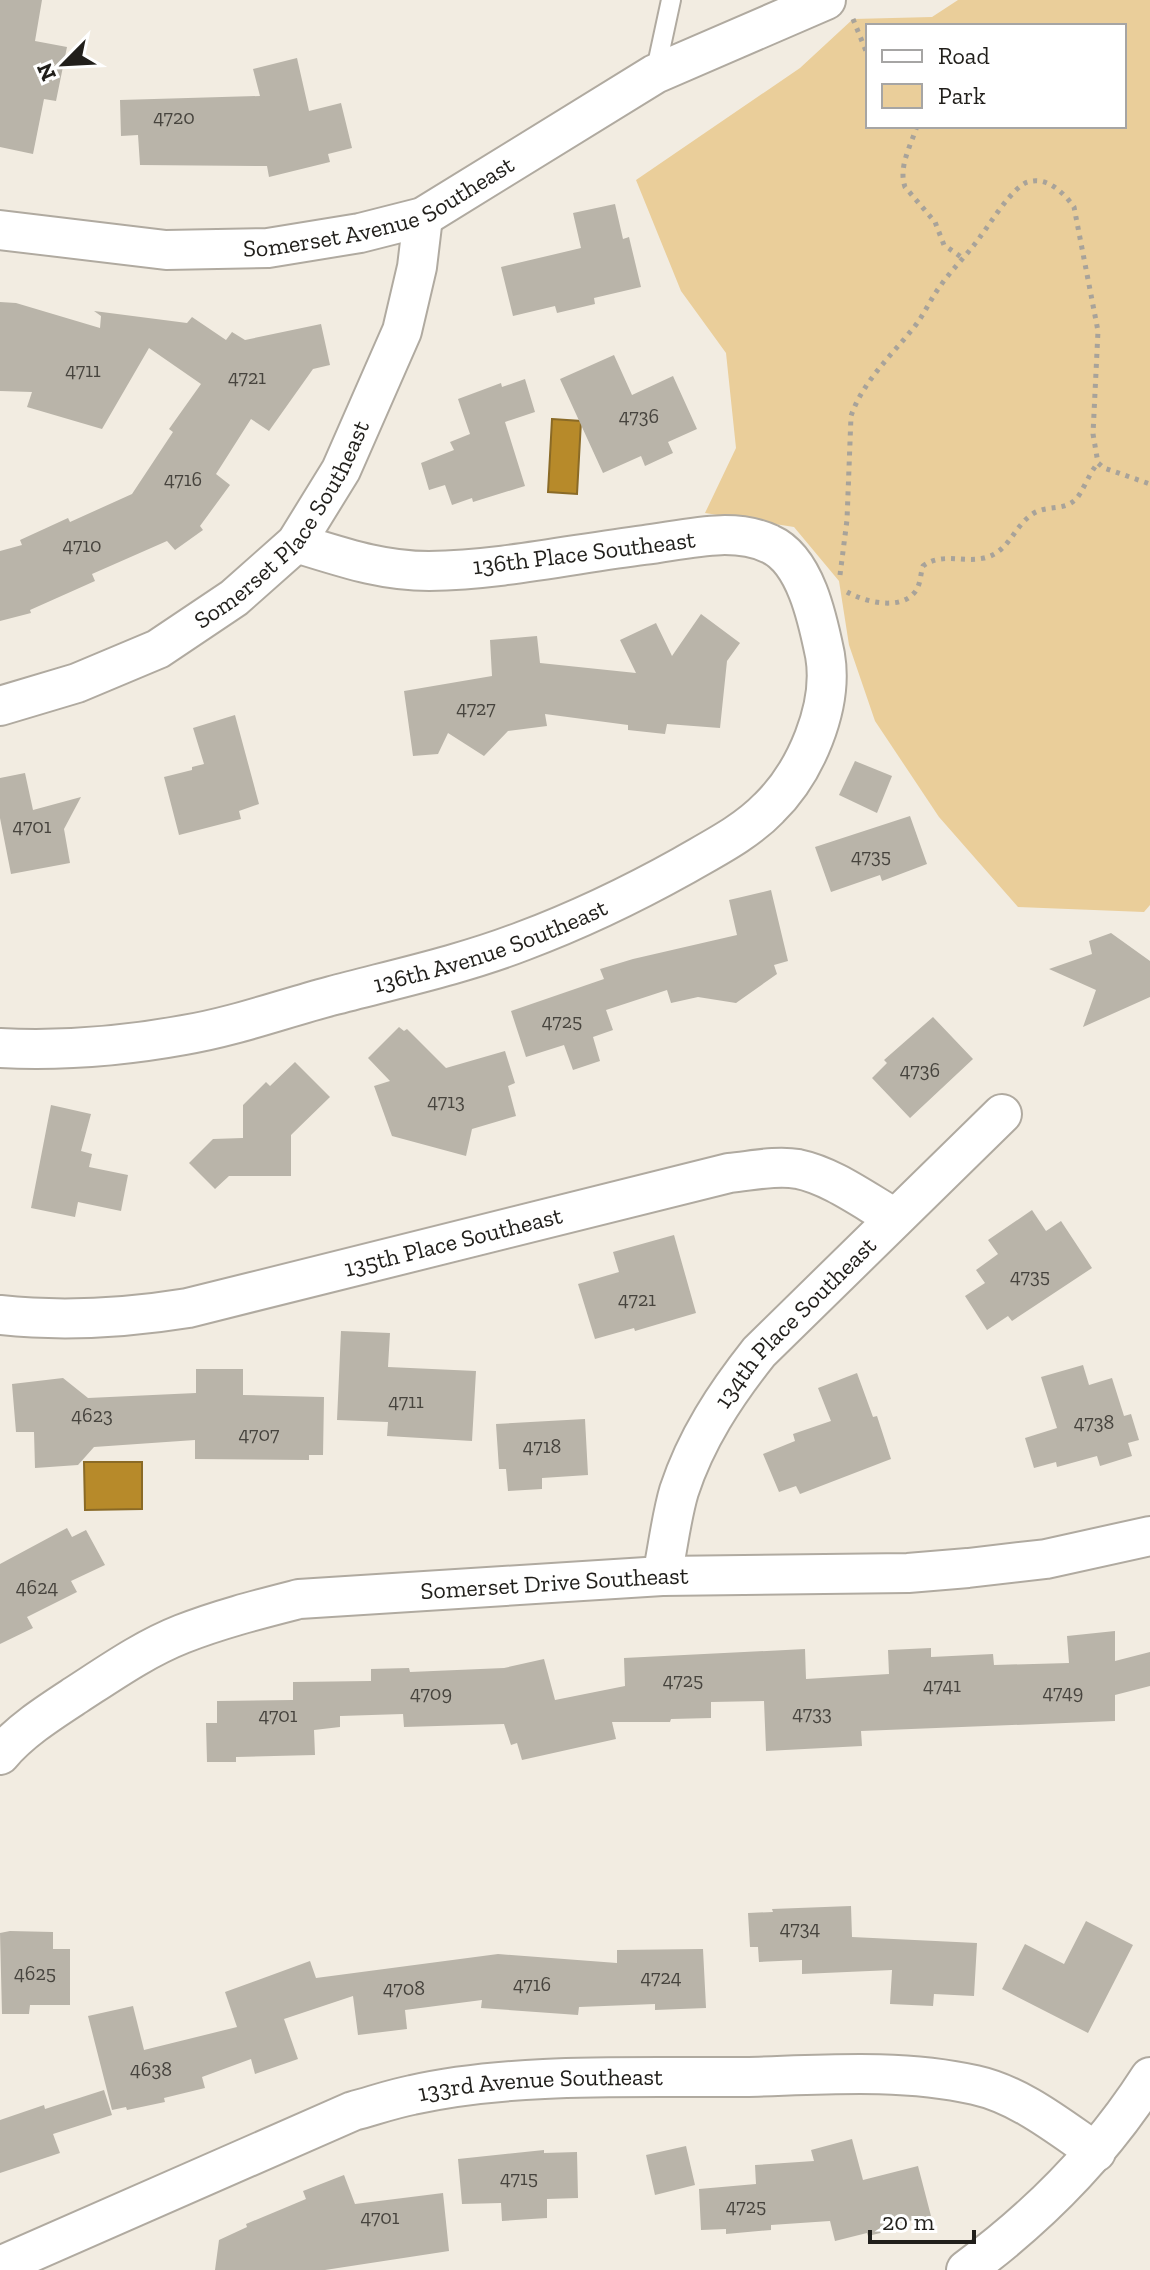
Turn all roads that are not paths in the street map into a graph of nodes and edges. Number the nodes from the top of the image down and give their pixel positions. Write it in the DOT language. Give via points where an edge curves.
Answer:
graph roads {
  1 [pos="671,0"];
  2 [pos="840,9"];
  3 [pos="655,74"];
  4 [pos="423,217"];
  5 [pos="0,230"];
  6 [pos="296,543"];
  7 [pos="820,632"];
  8 [pos="0,706"];
  9 [pos="0,1048"];
  10 [pos="1002,1114"];
  11 [pos="895,1218"];
  12 [pos="0,1315"];
  13 [pos="1150,1536"];
  14 [pos="662,1576"];
  15 [pos="3,1746"];
  16 [pos="1150,2077"];
  17 [pos="1096,2152"];
  18 [pos="0,2266"];
  19 [pos="966,2270"];
  1 -- 3 [label="lane"];
  2 -- 3 [label="street"];
  3 -- 4 [label="street, Somerset Avenue Southeast"];
  4 -- 5 [label="street, Somerset Avenue Southeast" via="268,248 166,250"];
  4 -- 6 [label="street, Somerset Place Southeast" via="402,331 341,470"];
  6 -- 7 [label="street, 136th Place Southeast" via="377,568 429,571 728,534 771,544 792,561"];
  6 -- 8 [label="street, Somerset Place Southeast" via="234,598 158,649 77,683"];
  7 -- 9 [label="street, 136th Avenue Southeast" via="827,667 824,699 801,769 769,809 727,841 620,901 521,942 187,1035 114,1045"];
  10 -- 11 [label="street, 134th Place Southeast"];
  11 -- 12 [label="street, 135th Place Southeast" via="823,1178 798,1169 765,1169 729,1173 188,1308 128,1318"];
  11 -- 14 [label="street, 134th Place Southeast" via="759,1352 726,1393 679,1492"];
  13 -- 14 [label="street, Somerset Drive Southeast" via="1046,1559 908,1573"];
  14 -- 15 [label="street, Somerset Drive Southeast" via="299,1599 243,1613 181,1634 126,1663"];
  16 -- 17 [label="street"];
  17 -- 18 [label="street, 133rd Avenue Southeast" via="1028,2106 977,2085 924,2077 579,2079 472,2085 412,2094 353,2111"];
  17 -- 19 [label="street" via="1002,2243"];
}
